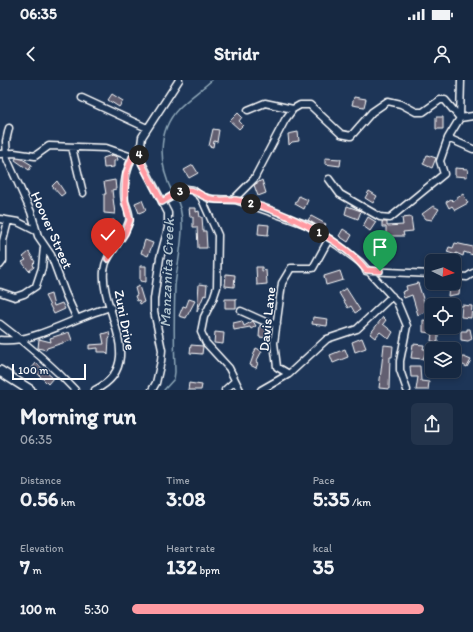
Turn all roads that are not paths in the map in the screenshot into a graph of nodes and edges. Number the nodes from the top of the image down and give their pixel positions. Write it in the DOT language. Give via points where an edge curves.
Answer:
graph roads {
  1 [pos="179,80"];
  2 [pos="461,80"];
  3 [pos="82,98"];
  4 [pos="293,109"];
  5 [pos="248,110"];
  6 [pos="473,116"];
  7 [pos="460,118"];
  8 [pos="8,128"];
  9 [pos="147,128"];
  10 [pos="448,138"];
  11 [pos="72,147"];
  12 [pos="473,149"];
  13 [pos="3,154"];
  14 [pos="140,154"];
  15 [pos="132,157"];
  16 [pos="329,180"];
  17 [pos="83,193"];
  18 [pos="201,197"];
  19 [pos="233,200"];
  20 [pos="162,202"];
  21 [pos="0,219"];
  22 [pos="8,221"];
  23 [pos="36,231"];
  24 [pos="330,239"];
  25 [pos="44,247"];
  26 [pos="0,265"];
  27 [pos="366,270"];
  28 [pos="473,272"];
  29 [pos="425,274"];
  30 [pos="461,277"];
  31 [pos="0,292"];
  32 [pos="392,296"];
  33 [pos="110,307"];
  34 [pos="241,311"];
  35 [pos="77,319"];
  36 [pos="0,324"];
  37 [pos="277,324"];
  38 [pos="20,339"];
  39 [pos="0,340"];
  40 [pos="0,371"];
  41 [pos="289,374"];
  42 [pos="235,381"];
  43 [pos="30,390"];
  44 [pos="75,390"];
  45 [pos="95,390"];
  46 [pos="152,390"];
  47 [pos="225,390"];
  48 [pos="240,390"];
  49 [pos="261,390"];
  50 [pos="407,390"];
  1 -- 9 [label="street"];
  2 -- 7 [label="street"];
  3 -- 9 [label="street"];
  4 -- 5 [label="street" via="265,103"];
  4 -- 7 [label="street" via="300,105 310,105 341,134 351,136 372,112 388,101 416,112 423,112 440,100 445,100"];
  4 -- 19 [label="street" via="254,179"];
  6 -- 7 [label="street"];
  7 -- 10 [label="street"];
  8 -- 13 [label="street, Hoover Street"];
  9 -- 14 [label="street" via="142,137"];
  10 -- 12 [label="street"];
  10 -- 16 [label="street" via="440,161 444,174 390,218 380,217 340,194"];
  11 -- 13 [label="street" via="49,146 35,156 14,152"];
  11 -- 15 [label="street" via="106,148"];
  11 -- 17 [label="street"];
  13 -- 23 [label="street, Hoover Street" via="31,212"];
  14 -- 15 [label="street"];
  14 -- 20 [label="street" via="142,164"];
  15 -- 33 [label="street, Zuni Drive" via="126,174 125,190 130,220 104,271"];
  18 -- 19 [label="street"];
  18 -- 20 [label="street" via="193,190 185,190"];
  18 -- 42 [label="street" via="218,235 217,287 204,317 201,332 206,343 229,368"];
  19 -- 24 [label="street" via="308,225"];
  20 -- 46 [label="street" via="168,213 168,228 160,258 154,299 162,350 157,379"];
  21 -- 22 [label="street"];
  22 -- 23 [label="street" via="23,224"];
  22 -- 26 [label="street" via="3,241 3,261"];
  23 -- 25 [label="street, Hoover Street"];
  24 -- 27 [label="street" via="360,262"];
  24 -- 37 [label="street, Davis Lane" via="313,268 292,268 285,277 282,282"];
  25 -- 31 [label="street" via="42,268 36,286 15,297"];
  25 -- 35 [label="street, Hoover Street" via="51,255"];
  27 -- 29 [label="street"];
  27 -- 32 [label="street"];
  28 -- 30 [label="street" via="467,277"];
  32 -- 41 [label="street" via="357,329 327,339"];
  32 -- 50 [label="street" via="398,302 407,326 400,361 400,370"];
  33 -- 35 [label="street"];
  33 -- 45 [label="street, Zuni Drive" via="116,325 120,365 109,380"];
  34 -- 37 [label="street" via="268,323"];
  35 -- 38 [label="street"];
  36 -- 38 [label="street"];
  37 -- 41 [label="street, Davis Lane" via="274,343 276,363 277,367"];
  38 -- 39 [label="street"];
  38 -- 44 [label="street"];
  40 -- 43 [label="main road"];
  41 -- 49 [label="street"];
  42 -- 47 [label="street"];
  42 -- 48 [label="street"];
}
